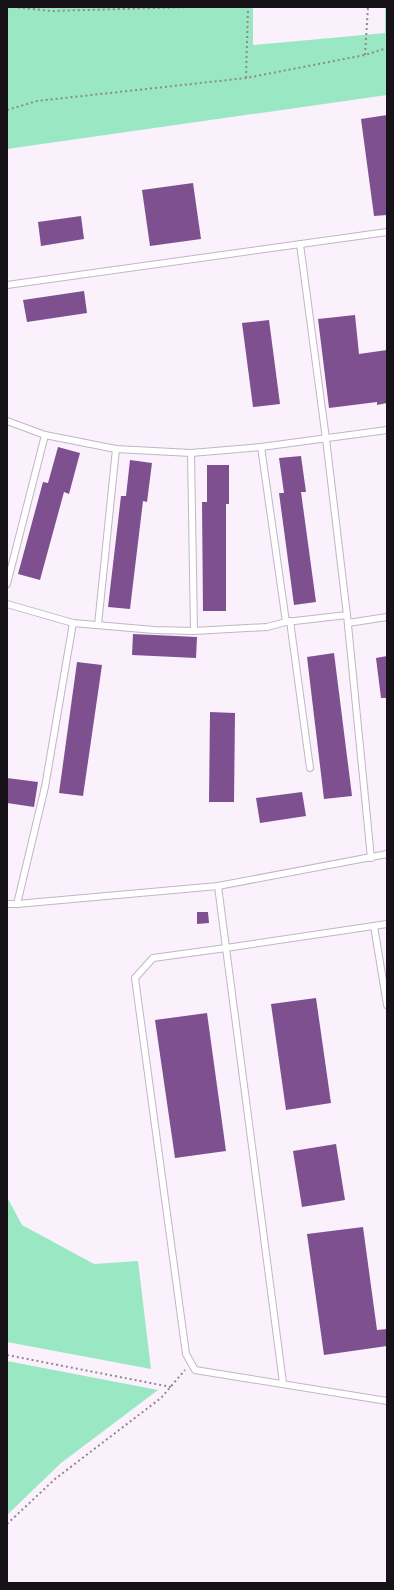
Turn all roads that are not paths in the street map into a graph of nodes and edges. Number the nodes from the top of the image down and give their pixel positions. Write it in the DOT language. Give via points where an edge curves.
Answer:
graph roads {
  1 [pos="387,232"];
  2 [pos="300,244"];
  3 [pos="7,285"];
  4 [pos="7,421"];
  5 [pos="387,430"];
  6 [pos="45,435"];
  7 [pos="326,439"];
  8 [pos="261,447"];
  9 [pos="116,448"];
  10 [pos="191,453"];
  11 [pos="7,584"];
  12 [pos="7,604"];
  13 [pos="347,615"];
  14 [pos="387,617"];
  15 [pos="288,622"];
  16 [pos="73,623"];
  17 [pos="348,623"];
  18 [pos="98,625"];
  19 [pos="194,631"];
  20 [pos="310,768"];
  21 [pos="387,854"];
  22 [pos="371,858"];
  23 [pos="218,886"];
  24 [pos="7,904"];
  25 [pos="17,904"];
  26 [pos="387,924"];
  27 [pos="374,926"];
  28 [pos="226,948"];
  29 [pos="387,1005"];
  30 [pos="283,1383"];
  31 [pos="387,1401"];
  1 -- 2 [label="lane"];
  2 -- 3 [label="lane"];
  2 -- 7 [label="lane"];
  4 -- 6 [label="lane"];
  5 -- 7 [label="lane"];
  6 -- 9 [label="lane"];
  6 -- 11 [label="lane"];
  7 -- 8 [label="lane"];
  7 -- 13 [label="lane"];
  8 -- 10 [label="lane"];
  8 -- 15 [label="lane"];
  9 -- 10 [label="lane"];
  9 -- 18 [label="lane"];
  10 -- 19 [label="lane"];
  12 -- 16 [label="lane"];
  13 -- 15 [label="lane"];
  13 -- 17 [label="lane"];
  14 -- 17 [label="lane"];
  15 -- 19 [label="lane" via="267,627"];
  15 -- 20 [label="lane"];
  16 -- 18 [label="lane"];
  16 -- 25 [label="lane" via="45,787"];
  17 -- 22 [label="lane"];
  18 -- 19 [label="lane"];
  21 -- 22 [label="lane"];
  22 -- 23 [label="lane"];
  23 -- 25 [label="lane"];
  23 -- 28 [label="lane"];
  24 -- 25 [label="lane"];
  26 -- 27 [label="lane"];
  27 -- 28 [label="lane"];
  27 -- 29 [label="lane"];
  28 -- 30 [label="lane"];
  28 -- 30 [label="lane" via="153,958 135,978 186,1354 195,1370"];
  30 -- 31 [label="lane"];
}
